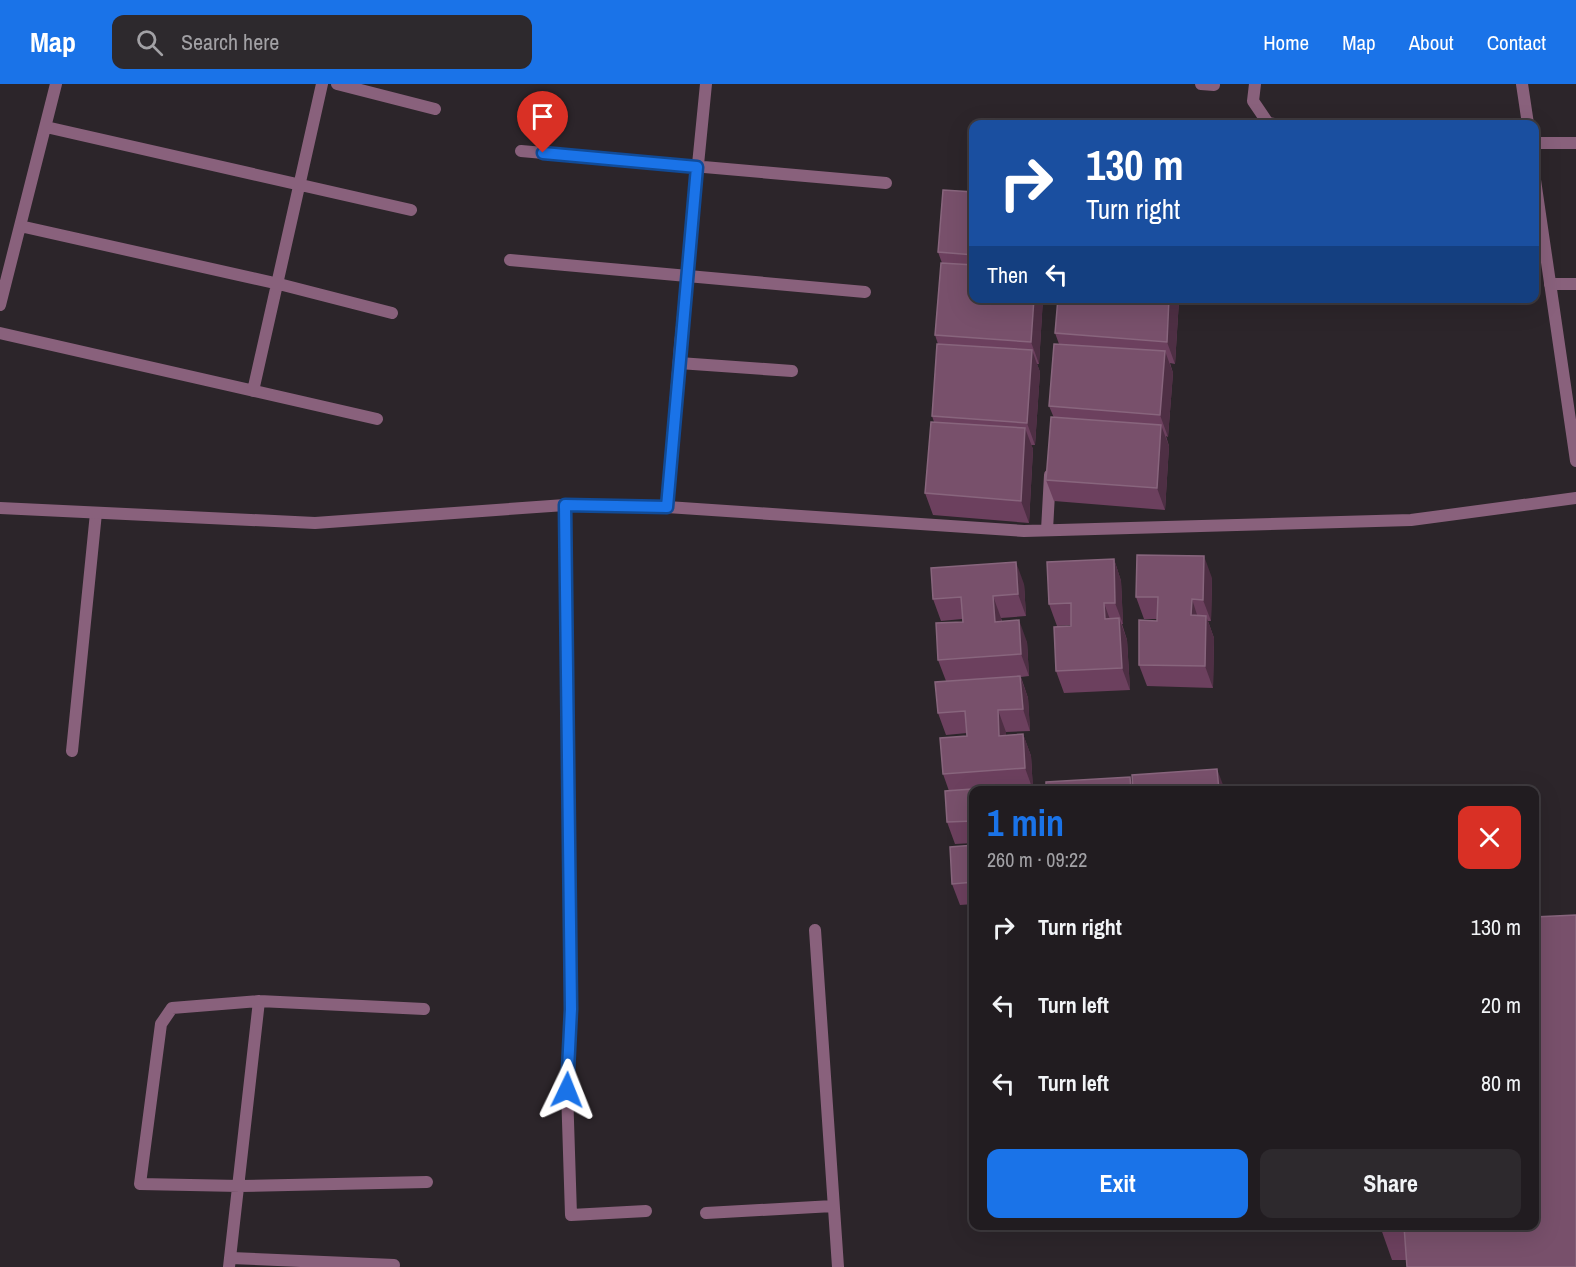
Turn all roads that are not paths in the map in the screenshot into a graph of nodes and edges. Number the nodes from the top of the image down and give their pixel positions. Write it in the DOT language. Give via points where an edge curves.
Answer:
graph roads {
  1 [pos="56,84"];
  2 [pos="322,84"];
  3 [pos="337,84"];
  4 [pos="706,84"];
  5 [pos="1201,84"];
  6 [pos="1255,84"];
  7 [pos="1522,84"];
  8 [pos="1214,85"];
  9 [pos="435,109"];
  10 [pos="1267,120"];
  11 [pos="1527,120"];
  12 [pos="46,128"];
  13 [pos="1539,143"];
  14 [pos="1576,143"];
  15 [pos="521,151"];
  16 [pos="697,167"];
  17 [pos="886,183"];
  18 [pos="299,184"];
  19 [pos="1539,208"];
  20 [pos="411,210"];
  21 [pos="20,226"];
  22 [pos="510,260"];
  23 [pos="687,275"];
  24 [pos="279,284"];
  25 [pos="1550,284"];
  26 [pos="1576,284"];
  27 [pos="866,292"];
  28 [pos="0,305"];
  29 [pos="392,313"];
  30 [pos="0,333"];
  31 [pos="679,363"];
  32 [pos="792,371"];
  33 [pos="253,391"];
  34 [pos="1570,391"];
  35 [pos="377,419"];
  36 [pos="1051,458"];
  37 [pos="1576,461"];
  38 [pos="1576,498"];
  39 [pos="565,505"];
  40 [pos="667,507"];
  41 [pos="0,508"];
  42 [pos="96,513"];
  43 [pos="1047,530"];
  44 [pos="72,751"];
  45 [pos="815,930"];
  46 [pos="259,1001"];
  47 [pos="424,1009"];
  48 [pos="428,1182"];
  49 [pos="240,1186"];
  50 [pos="834,1206"];
  51 [pos="646,1211"];
  52 [pos="706,1213"];
  53 [pos="230,1262"];
  54 [pos="394,1265"];
  55 [pos="838,1267"];
  1 -- 12 [label="street"];
  2 -- 18 [label="street"];
  3 -- 9 [label="street"];
  4 -- 16 [label="street"];
  5 -- 8 [label="street"];
  6 -- 10 [label="street" via="1253,102"];
  7 -- 11 [label="street"];
  12 -- 18 [label="street"];
  12 -- 21 [label="street"];
  13 -- 14 [label="street"];
  15 -- 16 [label="street"];
  16 -- 17 [label="street"];
  16 -- 23 [label="street"];
  18 -- 20 [label="street"];
  18 -- 24 [label="street"];
  19 -- 25 [label="street"];
  21 -- 24 [label="street"];
  21 -- 28 [label="street"];
  22 -- 23 [label="street"];
  23 -- 27 [label="street"];
  23 -- 31 [label="street"];
  24 -- 29 [label="street"];
  24 -- 33 [label="street"];
  25 -- 26 [label="street"];
  25 -- 34 [label="street"];
  30 -- 33 [label="street"];
  31 -- 32 [label="street"];
  31 -- 40 [label="street"];
  33 -- 35 [label="street"];
  34 -- 37 [label="street"];
  36 -- 43 [label="street"];
  38 -- 43 [label="street" via="1411,520"];
  39 -- 40 [label="street"];
  39 -- 42 [label="street" via="315,523"];
  39 -- 51 [label="street" via="571,1215"];
  40 -- 43 [label="street"];
  41 -- 42 [label="street"];
  42 -- 44 [label="street"];
  45 -- 50 [label="street"];
  46 -- 47 [label="street"];
  46 -- 49 [label="street"];
  46 -- 49 [label="street" via="172,1008 161,1024 140,1184"];
  48 -- 49 [label="street"];
  49 -- 53 [label="street"];
  50 -- 52 [label="street"];
  50 -- 55 [label="street"];
  53 -- 54 [label="street"];
}
